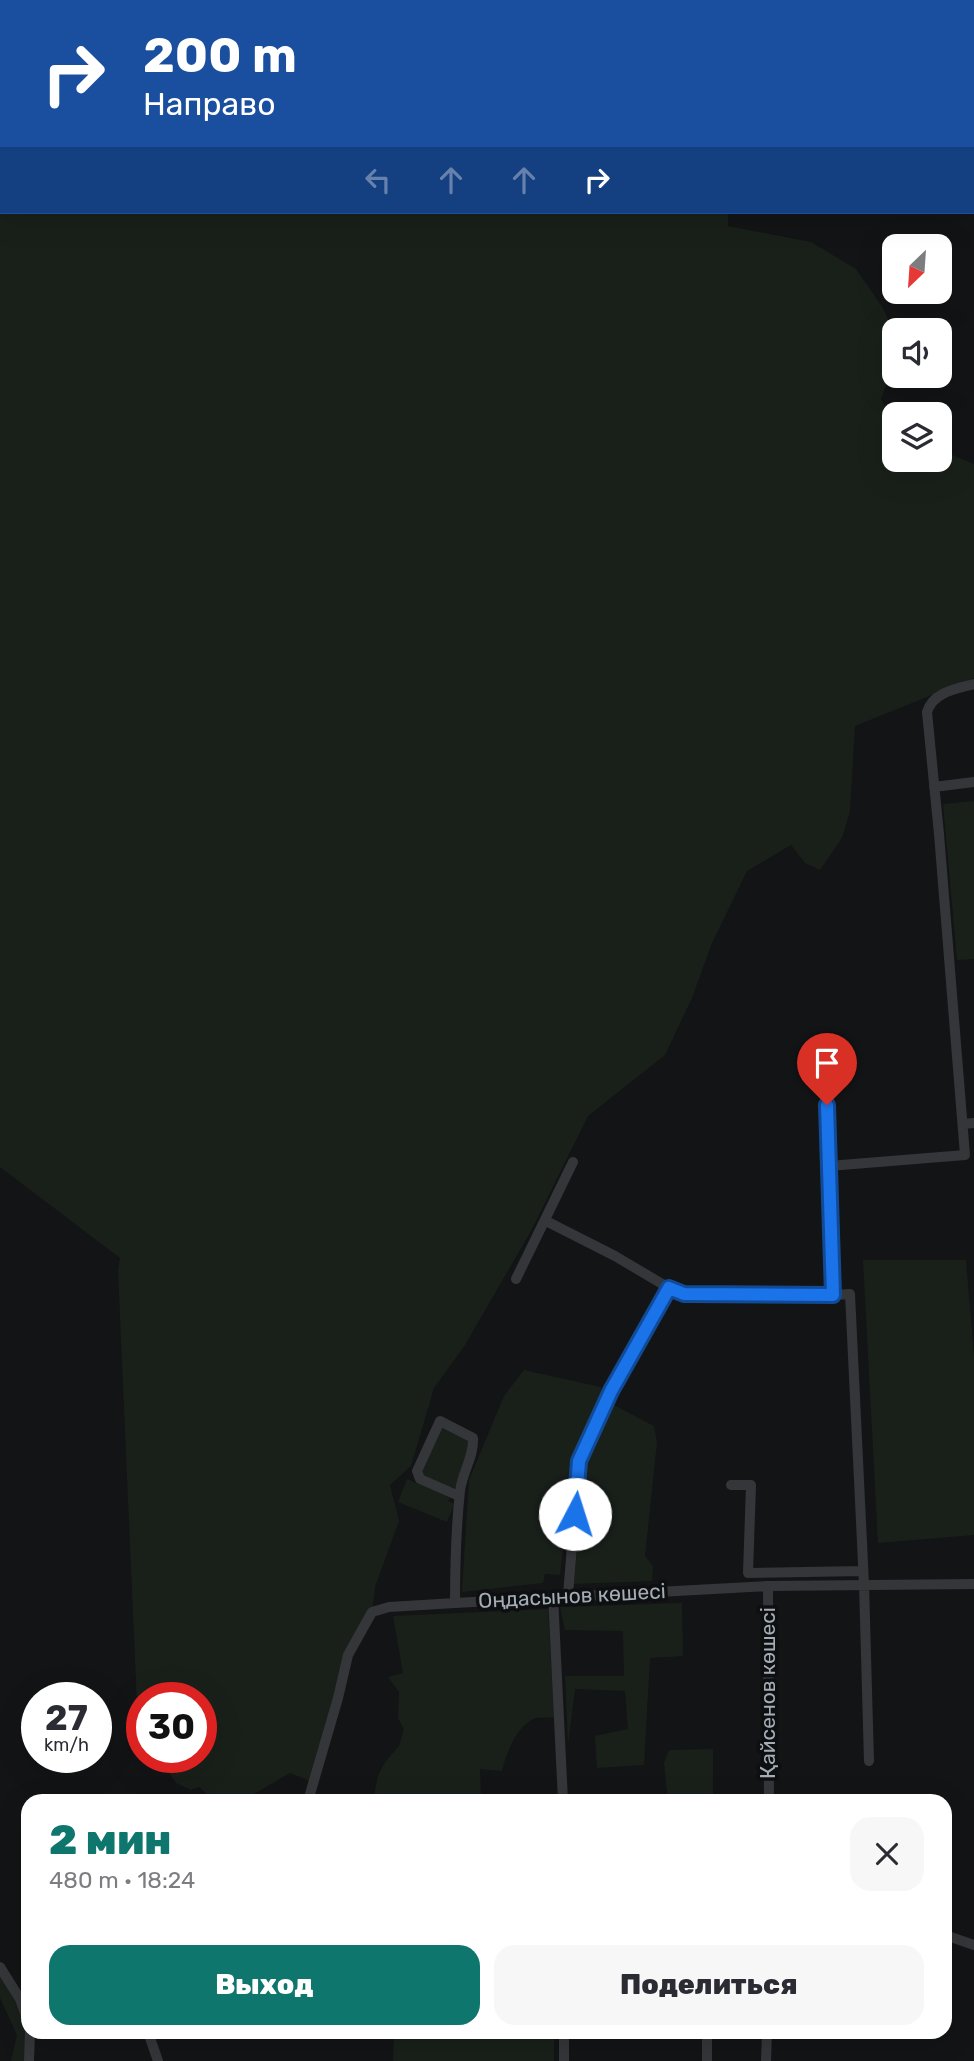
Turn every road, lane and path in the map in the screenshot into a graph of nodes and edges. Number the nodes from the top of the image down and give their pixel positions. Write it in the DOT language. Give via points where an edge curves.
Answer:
graph roads {
  1 [pos="974,684"];
  2 [pos="974,782"];
  3 [pos="934,787"];
  4 [pos="826,1053"];
  5 [pos="969,1123"];
  6 [pos="573,1162"];
  7 [pos="829,1166"];
  8 [pos="546,1221"];
  9 [pos="516,1279"];
  10 [pos="669,1288"];
  11 [pos="833,1295"];
  12 [pos="731,1485"];
  13 [pos="459,1496"];
  14 [pos="863,1570"];
  15 [pos="864,1584"];
  16 [pos="974,1584"];
  17 [pos="768,1586"];
  18 [pos="568,1595"];
  19 [pos="554,1596"];
  20 [pos="455,1602"];
  21 [pos="869,1761"];
  22 [pos="310,1794"];
  23 [pos="563,1794"];
  24 [pos="769,1794"];
  25 [pos="952,1937"];
  26 [pos="974,1945"];
  27 [pos="0,1967"];
  28 [pos="21,2002"];
  29 [pos="30,2039"];
  30 [pos="150,2039"];
  31 [pos="564,2039"];
  32 [pos="707,2039"];
  33 [pos="767,2039"];
  34 [pos="29,2061"];
  35 [pos="158,2061"];
  36 [pos="564,2061"];
  37 [pos="708,2061"];
  38 [pos="766,2061"];
  1 -- 3 [label="street" via="930,702"];
  2 -- 3 [label="street"];
  3 -- 5 [label="street"];
  4 -- 7 [label="street"];
  5 -- 7 [label="street" via="965,1155"];
  6 -- 8 [label="street"];
  7 -- 11 [label="street"];
  8 -- 9 [label="street"];
  8 -- 10 [label="street"];
  10 -- 11 [label="street" via="684,1294"];
  10 -- 18 [label="street" via="611,1391 579,1461"];
  11 -- 14 [label="street" via="850,1294"];
  12 -- 14 [label="street" via="751,1485 748,1573"];
  13 -- 13 [label="street" via="473,1438 440,1422 416,1471 420,1479"];
  13 -- 20 [label="street"];
  14 -- 15 [label="street"];
  15 -- 16 [label="street, Оңдасынов көшесі"];
  15 -- 17 [label="street, Оңдасынов көшесі"];
  15 -- 21 [label="street"];
  17 -- 18 [label="street, Оңдасынов көшесі"];
  17 -- 24 [label="street, Қайсенов көшесі"];
  18 -- 19 [label="street, Оңдасынов көшесі"];
  19 -- 20 [label="street, Оңдасынов көшесі"];
  19 -- 23 [label="street"];
  20 -- 22 [label="street, Оңдасынов көшесі" via="372,1612 348,1655"];
  25 -- 26 [label="street"];
  27 -- 28 [label="street"];
  29 -- 34 [label="street"];
  30 -- 35 [label="street"];
  31 -- 36 [label="street"];
  32 -- 37 [label="street"];
  33 -- 38 [label="street"];
}
